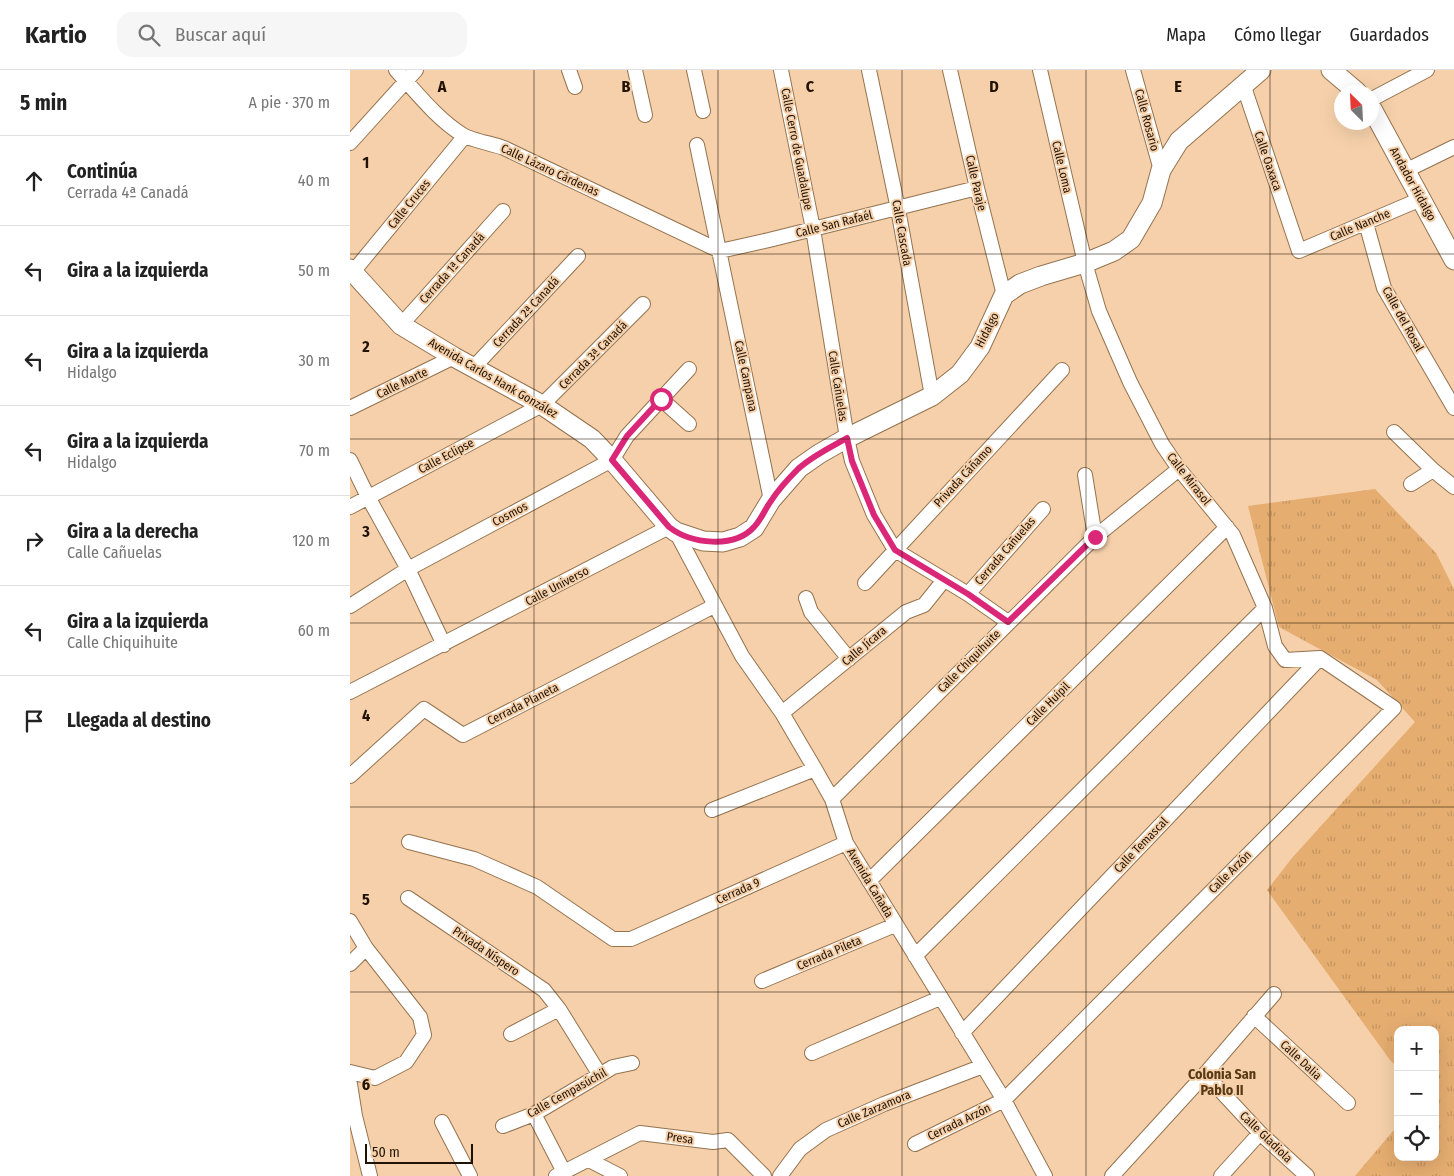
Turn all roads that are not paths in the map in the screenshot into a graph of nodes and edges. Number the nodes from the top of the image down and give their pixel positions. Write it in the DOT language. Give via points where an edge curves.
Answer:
graph roads {
  1 [pos="396,70"];
  2 [pos="416,70"];
  3 [pos="569,70"];
  4 [pos="635,70"];
  5 [pos="694,70"];
  6 [pos="781,70"];
  7 [pos="869,70"];
  8 [pos="950,70"];
  9 [pos="1040,70"];
  10 [pos="1134,70"];
  11 [pos="1261,70"];
  12 [pos="1331,70"];
  13 [pos="1427,70"];
  14 [pos="1240,77"];
  15 [pos="406,81"];
  16 [pos="1349,85"];
  17 [pos="575,87"];
  18 [pos="1379,96"];
  19 [pos="703,111"];
  20 [pos="645,115"];
  21 [pos="1379,122"];
  22 [pos="464,136"];
  23 [pos="350,143"];
  24 [pos="697,145"];
  25 [pos="1454,147"];
  26 [pos="1161,170"];
  27 [pos="1405,171"];
  28 [pos="977,188"];
  29 [pos="1421,199"];
  30 [pos="898,208"];
  31 [pos="503,211"];
  32 [pos="1366,223"];
  33 [pos="813,229"];
  34 [pos="1448,234"];
  35 [pos="720,251"];
  36 [pos="1299,252"];
  37 [pos="578,256"];
  38 [pos="1454,260"];
  39 [pos="1085,263"];
  40 [pos="352,270"];
  41 [pos="1004,295"];
  42 [pos="644,304"];
  43 [pos="401,325"];
  44 [pos="454,357"];
  45 [pos="474,367"];
  46 [pos="690,370"];
  47 [pos="1062,370"];
  48 [pos="932,396"];
  49 [pos="661,399"];
  50 [pos="542,405"];
  51 [pos="350,408"];
  52 [pos="1454,408"];
  53 [pos="689,424"];
  54 [pos="1394,432"];
  55 [pos="847,438"];
  56 [pos="350,460"];
  57 [pos="612,460"];
  58 [pos="1179,469"];
  59 [pos="1433,470"];
  60 [pos="1085,475"];
  61 [pos="1411,484"];
  62 [pos="1454,487"];
  63 [pos="368,497"];
  64 [pos="771,500"];
  65 [pos="350,507"];
  66 [pos="1043,509"];
  67 [pos="1227,528"];
  68 [pos="672,530"];
  69 [pos="1095,537"];
  70 [pos="895,550"];
  71 [pos="408,569"];
  72 [pos="944,580"];
  73 [pos="865,583"];
  74 [pos="968,594"];
  75 [pos="806,598"];
  76 [pos="350,606"];
  77 [pos="714,606"];
  78 [pos="1264,608"];
  79 [pos="1008,622"];
  80 [pos="444,644"];
  81 [pos="1320,658"];
  82 [pos="848,659"];
  83 [pos="350,692"];
  84 [pos="782,713"];
  85 [pos="816,769"];
  86 [pos="350,776"];
  87 [pos="832,799"];
  88 [pos="712,810"];
  89 [pos="409,842"];
  90 [pos="846,843"];
  91 [pos="868,881"];
  92 [pos="408,898"];
  93 [pos="350,922"];
  94 [pos="895,925"];
  95 [pos="366,948"];
  96 [pos="915,956"];
  97 [pos="350,964"];
  98 [pos="762,981"];
  99 [pos="1274,994"];
  100 [pos="940,998"];
  101 [pos="559,1008"];
  102 [pos="1254,1016"];
  103 [pos="962,1033"];
  104 [pos="511,1034"];
  105 [pos="812,1052"];
  106 [pos="632,1063"];
  107 [pos="983,1066"];
  108 [pos="350,1072"];
  109 [pos="1205,1074"];
  110 [pos="600,1075"];
  111 [pos="350,1084"];
  112 [pos="1004,1100"];
  113 [pos="1348,1103"];
  114 [pos="534,1114"];
  115 [pos="353,1116"];
  116 [pos="442,1122"];
  117 [pos="503,1126"];
  118 [pos="1260,1133"];
  119 [pos="915,1144"];
  120 [pos="589,1160"];
  121 [pos="560,1174"];
  122 [pos="370,1176"];
  123 [pos="470,1176"];
  124 [pos="620,1176"];
  125 [pos="764,1176"];
  126 [pos="780,1176"];
  127 [pos="1045,1176"];
  128 [pos="1112,1176"];
  129 [pos="1221,1176"];
  130 [pos="1307,1176"];
  1 -- 15 [label="street, Calle Lázaro Cárdenas"];
  2 -- 15 [label="street"];
  3 -- 17 [label="street"];
  4 -- 20 [label="street"];
  5 -- 19 [label="street"];
  6 -- 33 [label="street, Calle Cerro de Guadalupe"];
  7 -- 30 [label="street, Calle Cascada"];
  8 -- 28 [label="street, Calle Paraje"];
  9 -- 39 [label="street, Calle Loma"];
  10 -- 26 [label="street, Calle Rosario"];
  11 -- 14 [label="street"];
  12 -- 16 [label="street"];
  13 -- 18 [label="street"];
  14 -- 26 [label="street" via="1179,141"];
  14 -- 36 [label="street, Calle Oaxaca"];
  15 -- 22 [label="street, Calle Lázaro Cárdenas" via="434,111"];
  15 -- 23 [label="street"];
  21 -- 27 [label="street, Andador Hidalgo"];
  22 -- 35 [label="street, Calle Lázaro Cárdenas" via="504,148"];
  22 -- 40 [label="street, Calle Cruces"];
  24 -- 35 [label="street, Calle Campana"];
  25 -- 27 [label="street"];
  26 -- 39 [label="street" via="1152,203 1131,239 1114,251"];
  27 -- 29 [label="street, Andador Hidalgo"];
  28 -- 30 [label="street, Calle San Rafaél"];
  28 -- 41 [label="street, Calle Paraje"];
  29 -- 32 [label="street, Calle Nanche"];
  29 -- 34 [label="street, Andador Hidalgo"];
  30 -- 33 [label="street, Calle San Rafaél"];
  30 -- 48 [label="street, Calle Cascada"];
  31 -- 43 [label="street, Cerrada 1ª Canadá"];
  32 -- 36 [label="street, Calle Nanche"];
  32 -- 52 [label="street, Calle del Rosal" via="1384,288"];
  33 -- 35 [label="street, Calle San Rafaél"];
  33 -- 55 [label="street, Calle Cañuelas"];
  34 -- 38 [label="street, Andador Hidalgo"];
  35 -- 64 [label="street, Calle Campana"];
  37 -- 45 [label="street, Cerrada 2ª Canadá"];
  39 -- 41 [label="street" via="1020,284"];
  39 -- 58 [label="street, Calle Mirasol" via="1099,311 1130,382 1162,444"];
  40 -- 43 [label="street, Avenida Carlos Hank González"];
  41 -- 48 [label="street, Hidalgo" via="980,347 960,374"];
  42 -- 50 [label="street, Cerrada 3ª Canadá"];
  43 -- 44 [label="street, Avenida Carlos Hank González"];
  44 -- 45 [label="street, Avenida Carlos Hank González"];
  44 -- 51 [label="street, Calle Marte"];
  45 -- 50 [label="street, Avenida Carlos Hank González"];
  46 -- 49 [label="street"];
  47 -- 70 [label="street, Privada Cáñamo"];
  48 -- 55 [label="street, Hidalgo"];
  49 -- 53 [label="street"];
  49 -- 57 [label="street" via="627,436"];
  50 -- 57 [label="street, Avenida Carlos Hank González" via="592,439"];
  50 -- 63 [label="street, Calle Eclipse"];
  54 -- 59 [label="street"];
  55 -- 64 [label="street, Hidalgo" via="799,468"];
  55 -- 70 [label="street, Calle Cañuelas" via="852,461 874,515"];
  56 -- 63 [label="street"];
  57 -- 68 [label="street, Avenida Carlos Hank González"];
  57 -- 71 [label="street, Cosmos"];
  58 -- 67 [label="street, Calle Mirasol"];
  58 -- 69 [label="street, Calle Chiquihuite"];
  59 -- 61 [label="street"];
  59 -- 62 [label="street"];
  60 -- 69 [label="street"];
  63 -- 65 [label="street, Calle Eclipse"];
  63 -- 71 [label="street"];
  64 -- 68 [label="street, Hidalgo" via="754,528 740,537 723,542 703,541"];
  66 -- 74 [label="street, Cerrada Cañuelas"];
  67 -- 78 [label="street, Calle Mirasol" via="1233,535"];
  67 -- 91 [label="street, Calle Huipil"];
  68 -- 77 [label="street, Avenida Cañada"];
  68 -- 80 [label="street, Calle Universo"];
  69 -- 79 [label="street, Calle Chiquihuite"];
  70 -- 72 [label="street, Calle Cañuelas"];
  70 -- 73 [label="street, Privada Cáñamo"];
  71 -- 76 [label="street, Cosmos"];
  71 -- 80 [label="street"];
  72 -- 74 [label="street, Calle Cañuelas"];
  72 -- 82 [label="street, Calle Jícara" via="924,605 906,612"];
  74 -- 79 [label="street, Calle Cañuelas"];
  75 -- 82 [label="street" via="811,612"];
  77 -- 84 [label="street, Avenida Cañada" via="742,656"];
  77 -- 86 [label="street, Cerrada Planeta" via="463,736 424,709"];
  78 -- 81 [label="street, Calle Mirasol" via="1276,646 1285,660"];
  78 -- 96 [label="street"];
  79 -- 87 [label="street, Calle Chiquihuite"];
  80 -- 83 [label="street, Calle Universo"];
  81 -- 103 [label="street, Calle Temascal"];
  81 -- 112 [label="street, Calle Arzón" via="1394,708"];
  82 -- 84 [label="street, Calle Jícara"];
  84 -- 85 [label="street, Avenida Cañada"];
  85 -- 87 [label="street, Avenida Cañada"];
  85 -- 88 [label="street"];
  87 -- 90 [label="street, Avenida Cañada"];
  89 -- 90 [label="street, Cerrada 9" via="474,859 537,887 614,939 631,939"];
  90 -- 91 [label="street, Avenida Cañada"];
  91 -- 94 [label="street, Avenida Cañada"];
  92 -- 101 [label="street, Privada Níspero" via="544,990"];
  93 -- 95 [label="street"];
  94 -- 96 [label="street, Avenida Cañada"];
  94 -- 98 [label="street, Cerrada Pileta"];
  95 -- 97 [label="street"];
  95 -- 108 [label="street" via="420,1017 424,1035 406,1062 375,1078"];
  96 -- 100 [label="street, Avenida Cañada"];
  99 -- 102 [label="street"];
  100 -- 103 [label="street, Avenida Cañada"];
  100 -- 105 [label="street"];
  101 -- 104 [label="street"];
  101 -- 110 [label="street, Privada Níspero"];
  102 -- 109 [label="street"];
  102 -- 113 [label="street, Calle Dalia"];
  103 -- 107 [label="street, Avenida Cañada"];
  106 -- 110 [label="street, Calle Cempasúchil" via="613,1067"];
  107 -- 112 [label="street, Avenida Cañada"];
  107 -- 126 [label="street, Calle Zarzamora" via="826,1130 800,1149"];
  109 -- 118 [label="street, Calle Gladiola"];
  109 -- 128 [label="street"];
  110 -- 114 [label="street, Calle Cempasúchil"];
  111 -- 115 [label="street"];
  112 -- 119 [label="street, Cerrada Arzón"];
  112 -- 127 [label="street, Avenida Cañada"];
  114 -- 117 [label="street, Calle Cempasúchil"];
  114 -- 121 [label="street"];
  115 -- 122 [label="street"];
  116 -- 123 [label="street"];
  118 -- 129 [label="street"];
  118 -- 130 [label="street, Calle Gladiola"];
  120 -- 121 [label="street, Presa"];
  120 -- 124 [label="street"];
  120 -- 125 [label="street, Presa" via="640,1132 713,1142 728,1140"];
}
